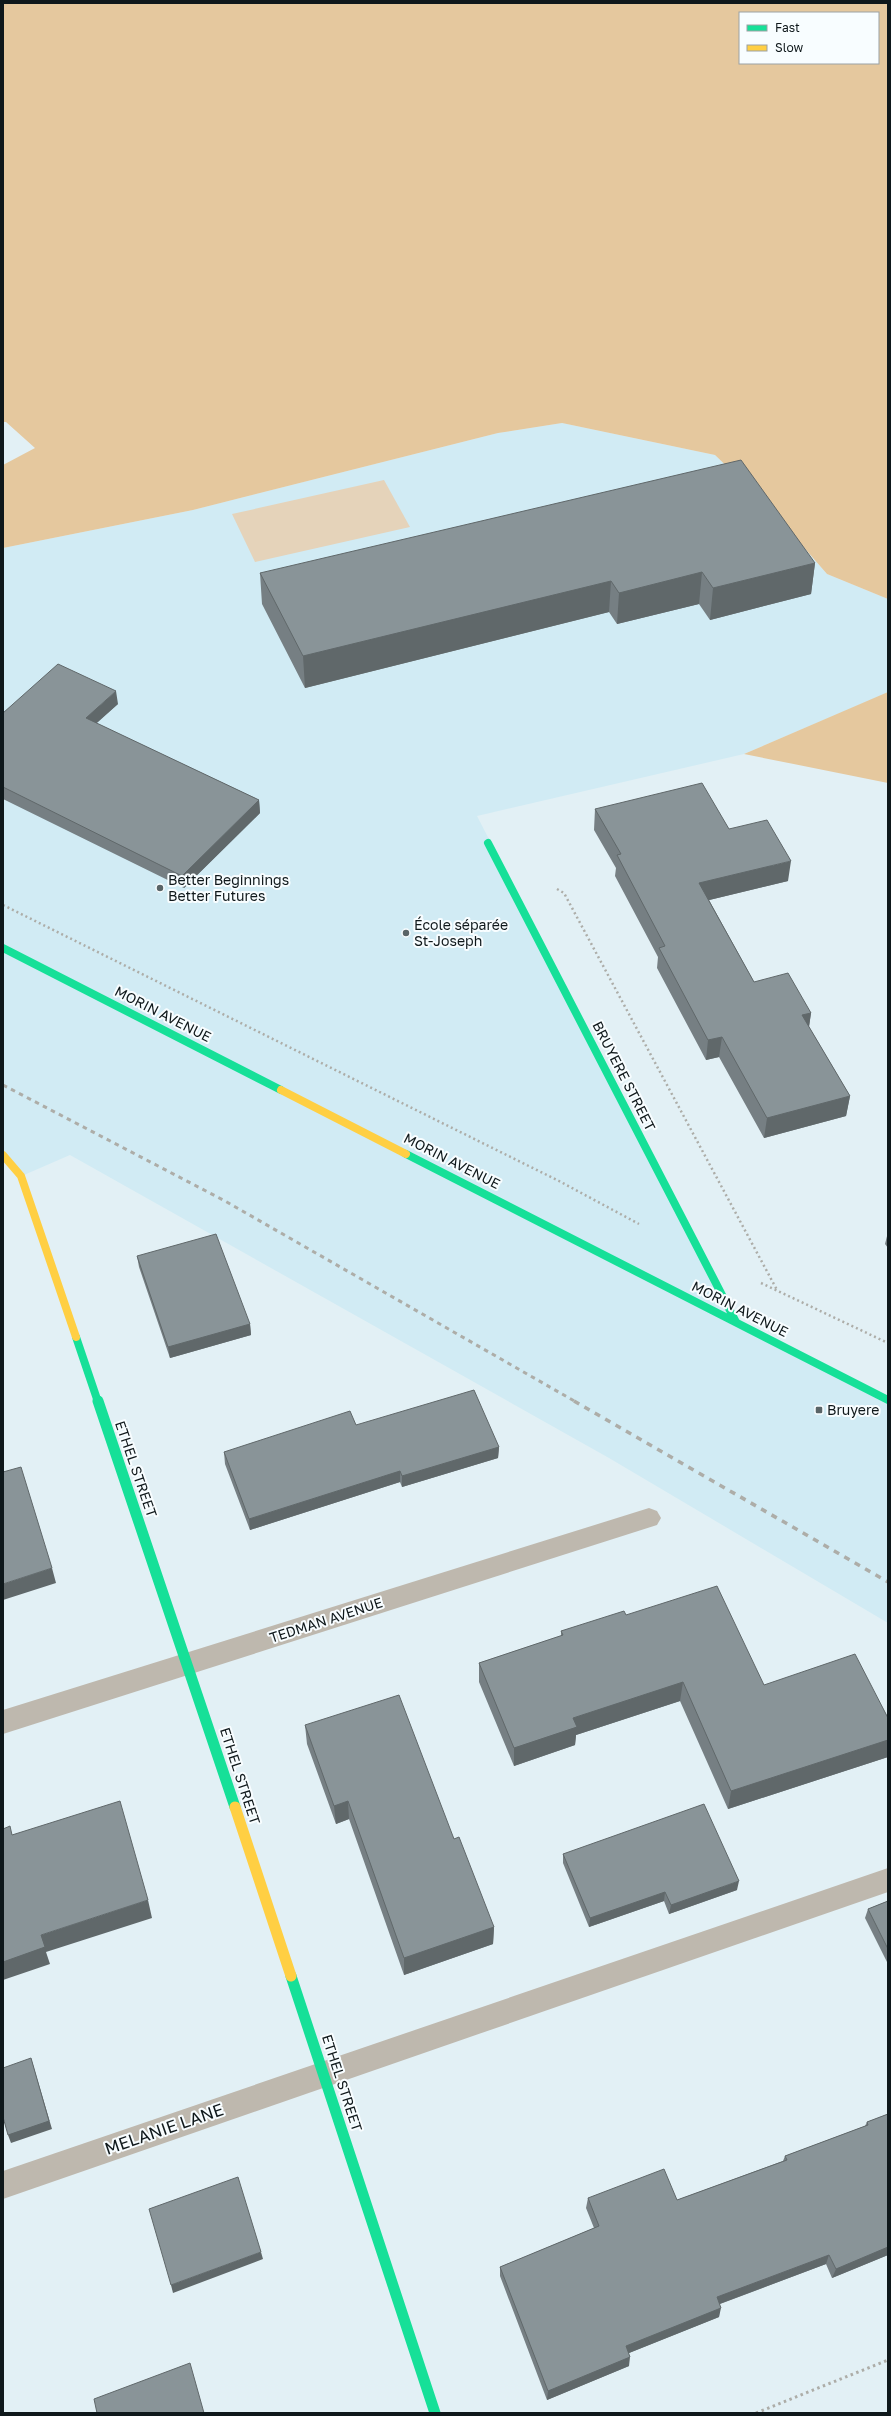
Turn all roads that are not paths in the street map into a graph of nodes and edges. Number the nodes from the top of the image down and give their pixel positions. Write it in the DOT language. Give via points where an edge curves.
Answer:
graph roads {
  1 [pos="488,843"];
  2 [pos="3,948"];
  3 [pos="3,1155"];
  4 [pos="736,1322"];
  5 [pos="888,1400"];
  6 [pos="649,1518"];
  7 [pos="188,1664"];
  8 [pos="3,1722"];
  9 [pos="888,1880"];
  10 [pos="324,2073"];
  11 [pos="3,2185"];
  12 [pos="435,2413"];
  1 -- 4 [label="street, BRUYERE STREET"];
  2 -- 4 [label="street, MORIN AVENUE"];
  3 -- 7 [label="street, ETHEL STREET" via="21,1176"];
  4 -- 5 [label="street, MORIN AVENUE"];
  6 -- 7 [label="street, TEDMAN AVENUE"];
  7 -- 8 [label="street, TEDMAN AVENUE"];
  7 -- 10 [label="street, ETHEL STREET"];
  9 -- 10 [label="street, MELANIE LANE"];
  10 -- 11 [label="street, MELANIE LANE"];
  10 -- 12 [label="street, ETHEL STREET"];
}
